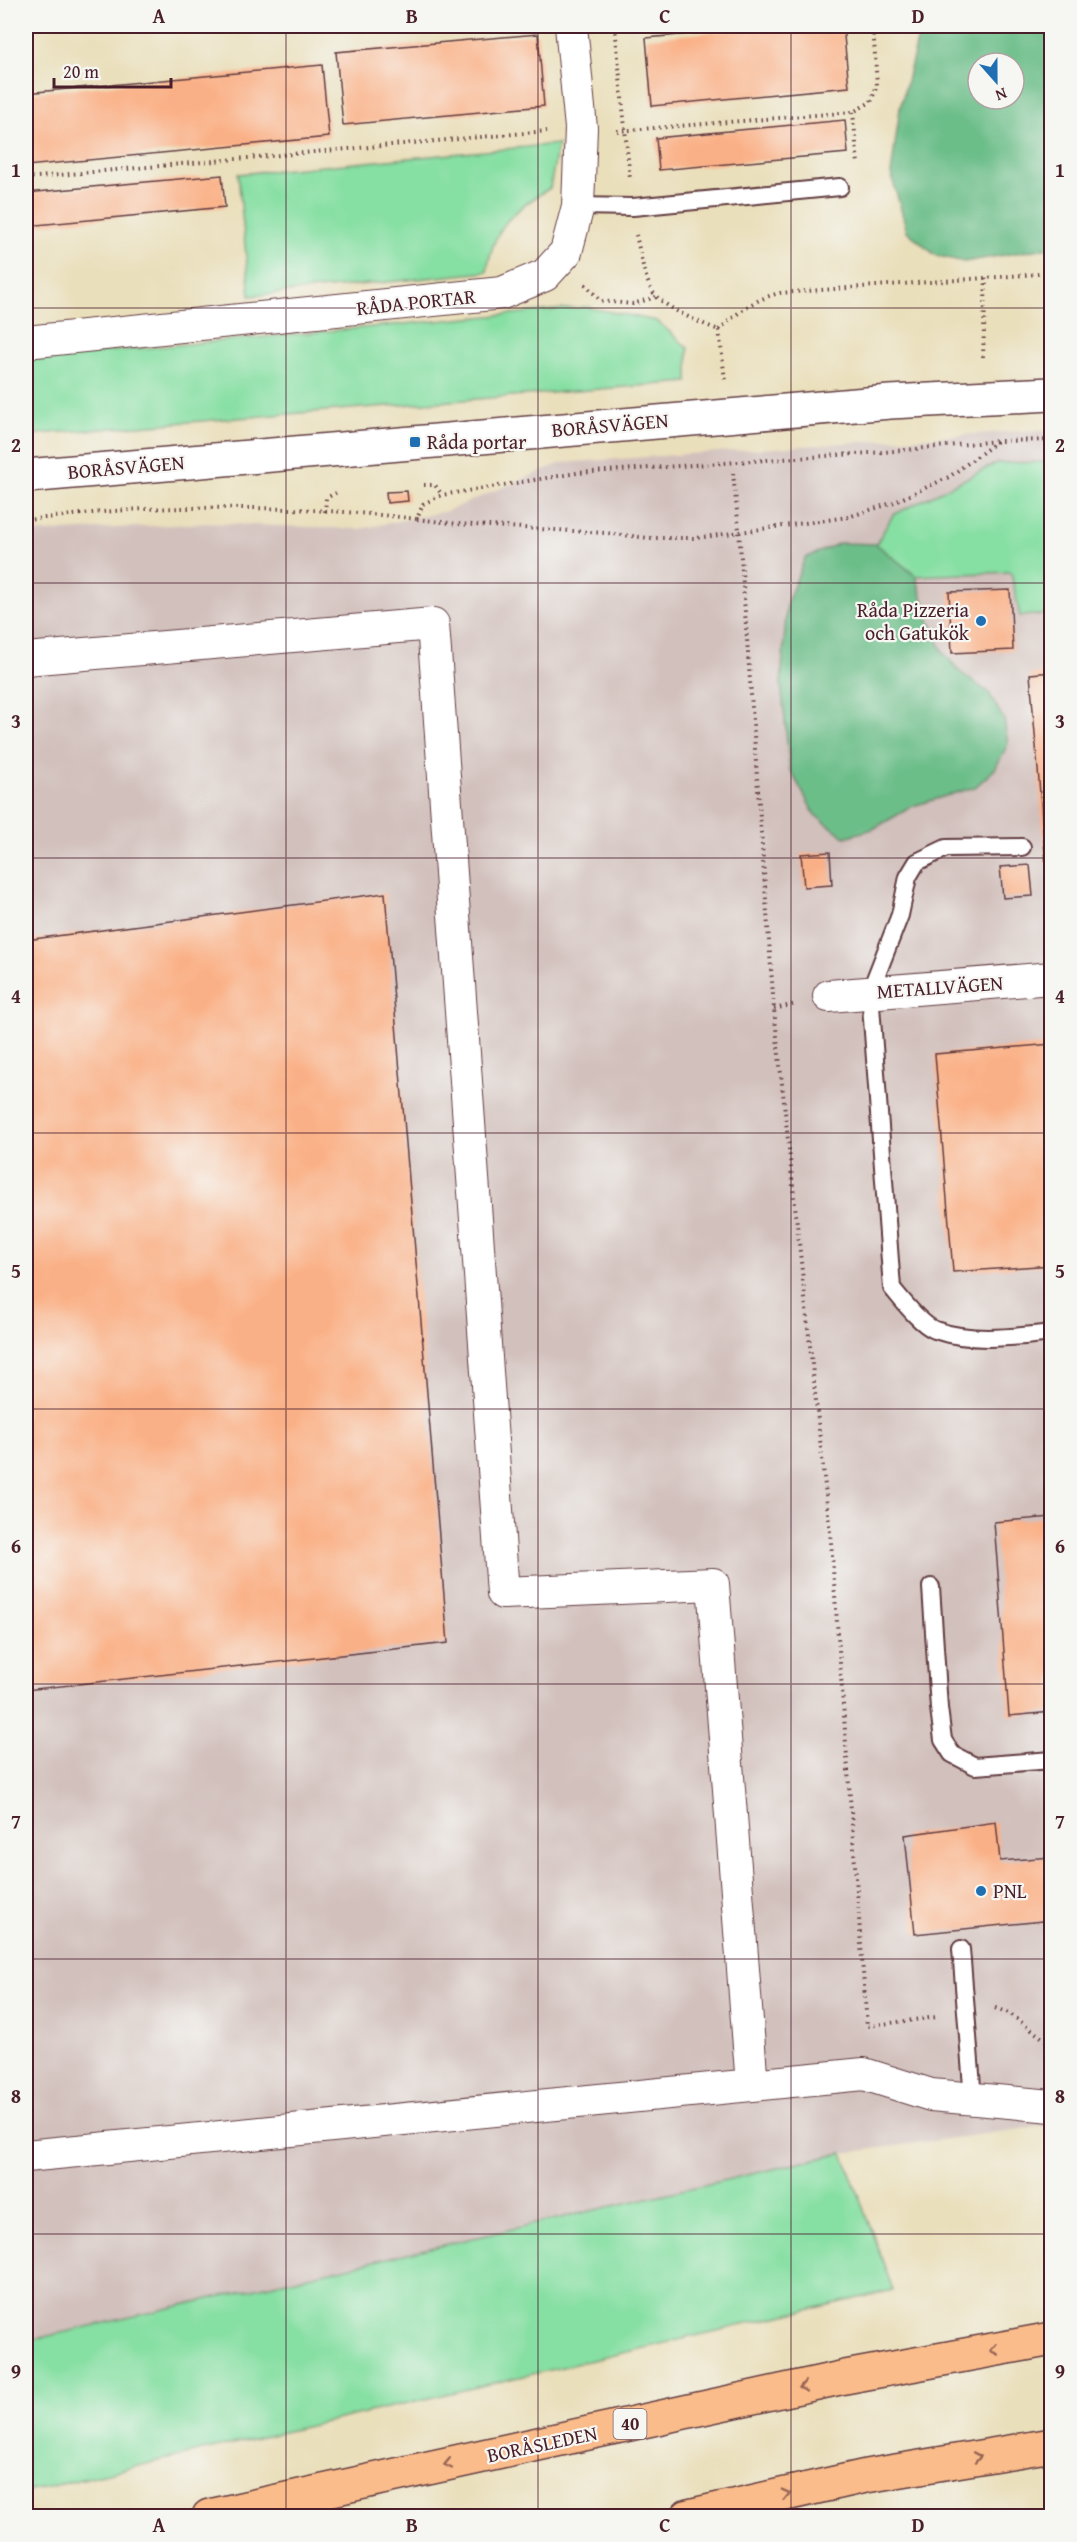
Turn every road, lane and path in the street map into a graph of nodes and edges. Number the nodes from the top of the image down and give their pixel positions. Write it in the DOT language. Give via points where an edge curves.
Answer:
graph roads {
  1 [pos="571,26"];
  2 [pos="615,26"];
  3 [pos="873,26"];
  4 [pos="853,112"];
  5 [pos="580,128"];
  6 [pos="625,132"];
  7 [pos="26,178"];
  8 [pos="840,187"];
  9 [pos="578,206"];
  10 [pos="633,207"];
  11 [pos="566,252"];
  12 [pos="1052,273"];
  13 [pos="986,276"];
  14 [pos="656,297"];
  15 [pos="719,330"];
  16 [pos="26,342"];
  17 [pos="983,357"];
  18 [pos="726,388"];
  19 [pos="1052,394"];
  20 [pos="1052,440"];
  21 [pos="998,441"];
  22 [pos="733,473"];
  23 [pos="26,476"];
  24 [pos="424,485"];
  25 [pos="336,493"];
  26 [pos="442,495"];
  27 [pos="325,512"];
  28 [pos="417,519"];
  29 [pos="26,520"];
  30 [pos="740,530"];
  31 [pos="26,659"];
  32 [pos="1022,847"];
  33 [pos="1052,978"];
  34 [pos="870,992"];
  35 [pos="829,996"];
  36 [pos="1052,1333"];
  37 [pos="931,1587"];
  38 [pos="1052,1760"];
  39 [pos="961,1949"];
  40 [pos="867,2026"];
  41 [pos="752,2085"];
  42 [pos="973,2099"];
  43 [pos="1052,2106"];
  44 [pos="26,2156"];
  45 [pos="1052,2339"];
  46 [pos="1052,2445"];
  47 [pos="209,2517"];
  48 [pos="688,2517"];
  1 -- 5 [label="street, RÅDA PORTAR"];
  2 -- 6 [label="path"];
  3 -- 4 [label="path" via="877,85 871,102"];
  4 -- 6 [label="path"];
  4 -- 8 [label="path" via="858,169"];
  5 -- 6 [label="path"];
  5 -- 7 [label="path"];
  5 -- 9 [label="street, RÅDA PORTAR"];
  6 -- 10 [label="path"];
  8 -- 10 [label="lane"];
  9 -- 10 [label="lane"];
  9 -- 11 [label="street, RÅDA PORTAR"];
  10 -- 14 [label="path" via="644,268"];
  11 -- 14 [label="path" via="582,280 601,301 633,304"];
  11 -- 16 [label="street, RÅDA PORTAR" via="545,275 502,293"];
  12 -- 13 [label="path"];
  13 -- 15 [label="path" via="780,293 759,298"];
  13 -- 17 [label="path"];
  14 -- 15 [label="path" via="697,322"];
  15 -- 18 [label="path"];
  19 -- 23 [label="street, BORÅSVÄGEN" via="867,404"];
  20 -- 21 [label="path"];
  21 -- 26 [label="path" via="577,473"];
  21 -- 30 [label="path" via="949,477 892,503 848,517"];
  22 -- 30 [label="path"];
  24 -- 26 [label="path" via="435,485"];
  25 -- 27 [label="path" via="326,498"];
  26 -- 28 [label="path" via="423,504"];
  27 -- 28 [label="path"];
  27 -- 29 [label="path" via="237,507 152,509"];
  28 -- 30 [label="path" via="649,538 697,538"];
  30 -- 40 [label="path" via="774,1009 831,1542"];
  31 -- 41 [label="street" via="433,624 502,1593 713,1584"];
  32 -- 34 [label="lane" via="946,848 917,862 908,877 900,915"];
  33 -- 34 [label="street, METALLVÄGEN"];
  34 -- 35 [label="street, METALLVÄGEN"];
  34 -- 36 [label="lane" via="892,1288 934,1329 987,1339"];
  37 -- 38 [label="lane" via="943,1740 952,1754 975,1766"];
  39 -- 42 [label="lane"];
  41 -- 42 [label="street" via="864,2074 931,2095"];
  41 -- 44 [label="street"];
  42 -- 43 [label="street"];
  45 -- 47 [label="highway, BORÅSLEDEN / 40, one-way" via="845,2377"];
  48 -- 46 [label="highway, one-way" via="866,2476"];
}
